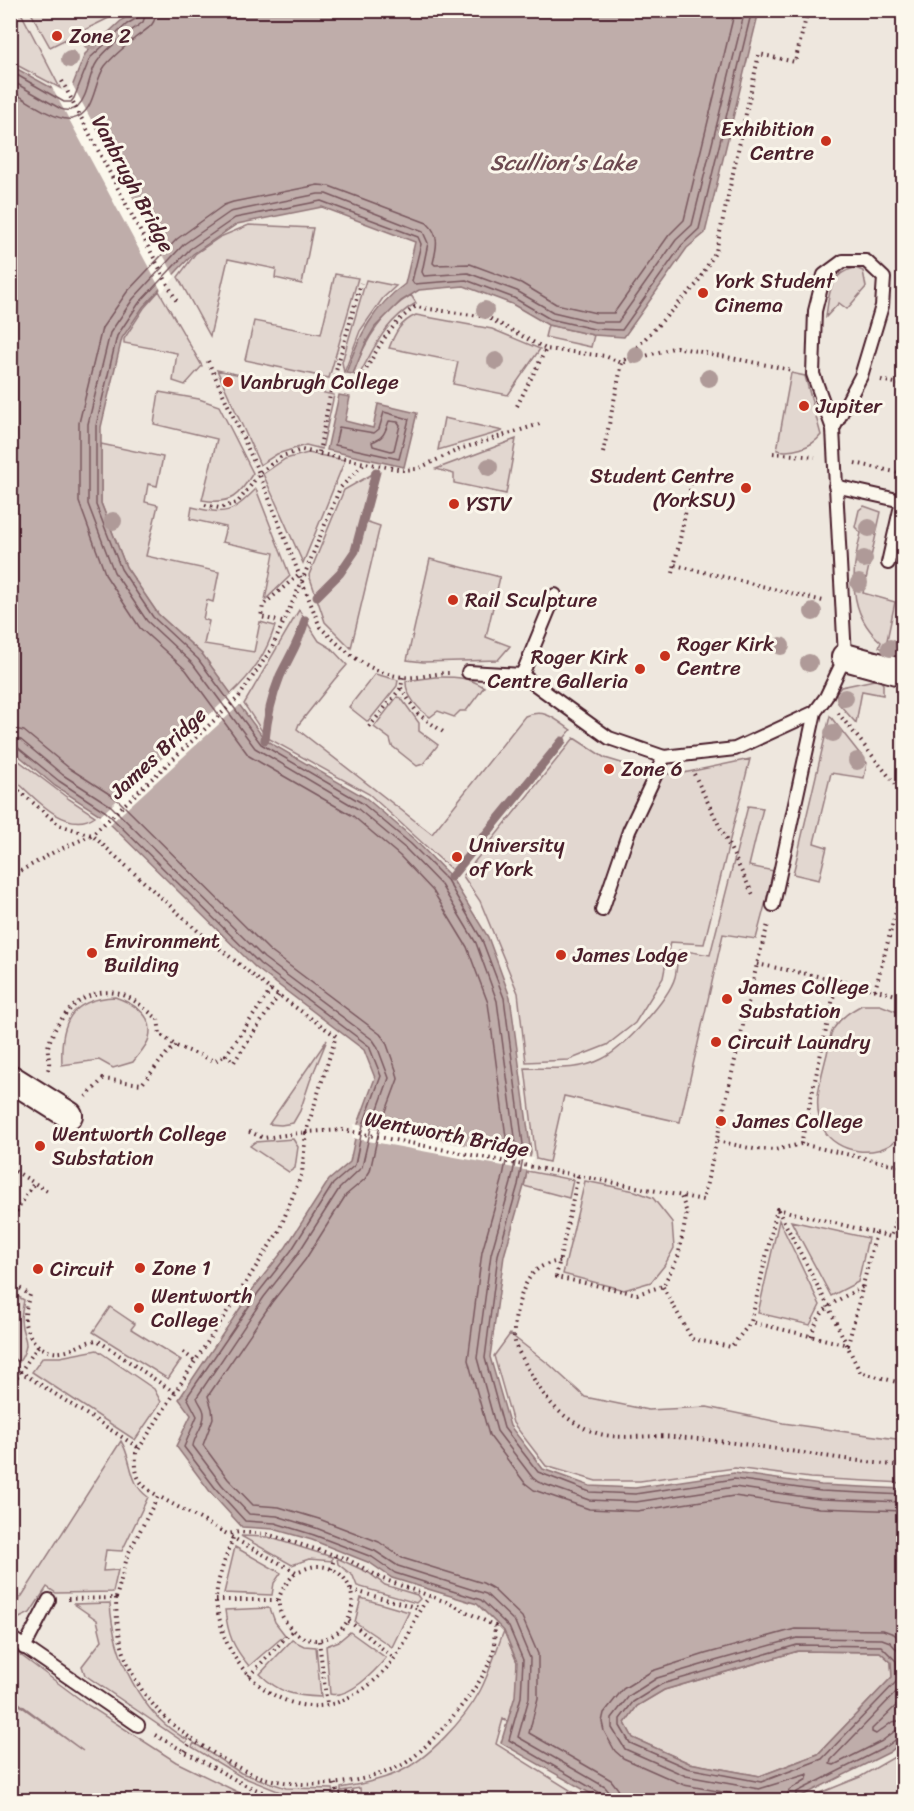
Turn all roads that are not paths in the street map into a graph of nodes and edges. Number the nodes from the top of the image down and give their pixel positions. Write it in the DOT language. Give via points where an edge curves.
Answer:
graph roads {
  1 [pos="833,429"];
  2 [pos="835,486"];
  3 [pos="894,556"];
  4 [pos="555,595"];
  5 [pos="845,657"];
  6 [pos="468,672"];
  7 [pos="903,673"];
  8 [pos="522,675"];
  9 [pos="815,712"];
  10 [pos="664,757"];
  11 [pos="773,905"];
  12 [pos="602,910"];
  13 [pos="10,1078"];
  14 [pos="69,1115"];
  15 [pos="50,1600"];
  16 [pos="10,1637"];
  17 [pos="24,1648"];
  18 [pos="138,1725"];
  1 -- 1 [label="lane" via="813,374 815,311 824,275 843,261 866,261 884,278 882,306 861,376"];
  1 -- 2 [label="lane"];
  2 -- 3 [label="lane" via="902,501"];
  2 -- 5 [label="lane"];
  4 -- 8 [label="lane"];
  5 -- 7 [label="street"];
  5 -- 9 [label="lane"];
  6 -- 8 [label="lane"];
  8 -- 10 [label="lane" via="609,738"];
  9 -- 10 [label="lane" via="735,749"];
  9 -- 11 [label="lane"];
  10 -- 12 [label="lane" via="629,831"];
  13 -- 14 [label="street"];
  15 -- 17 [label="lane"];
  16 -- 17 [label="lane"];
  17 -- 18 [label="lane"];
}
